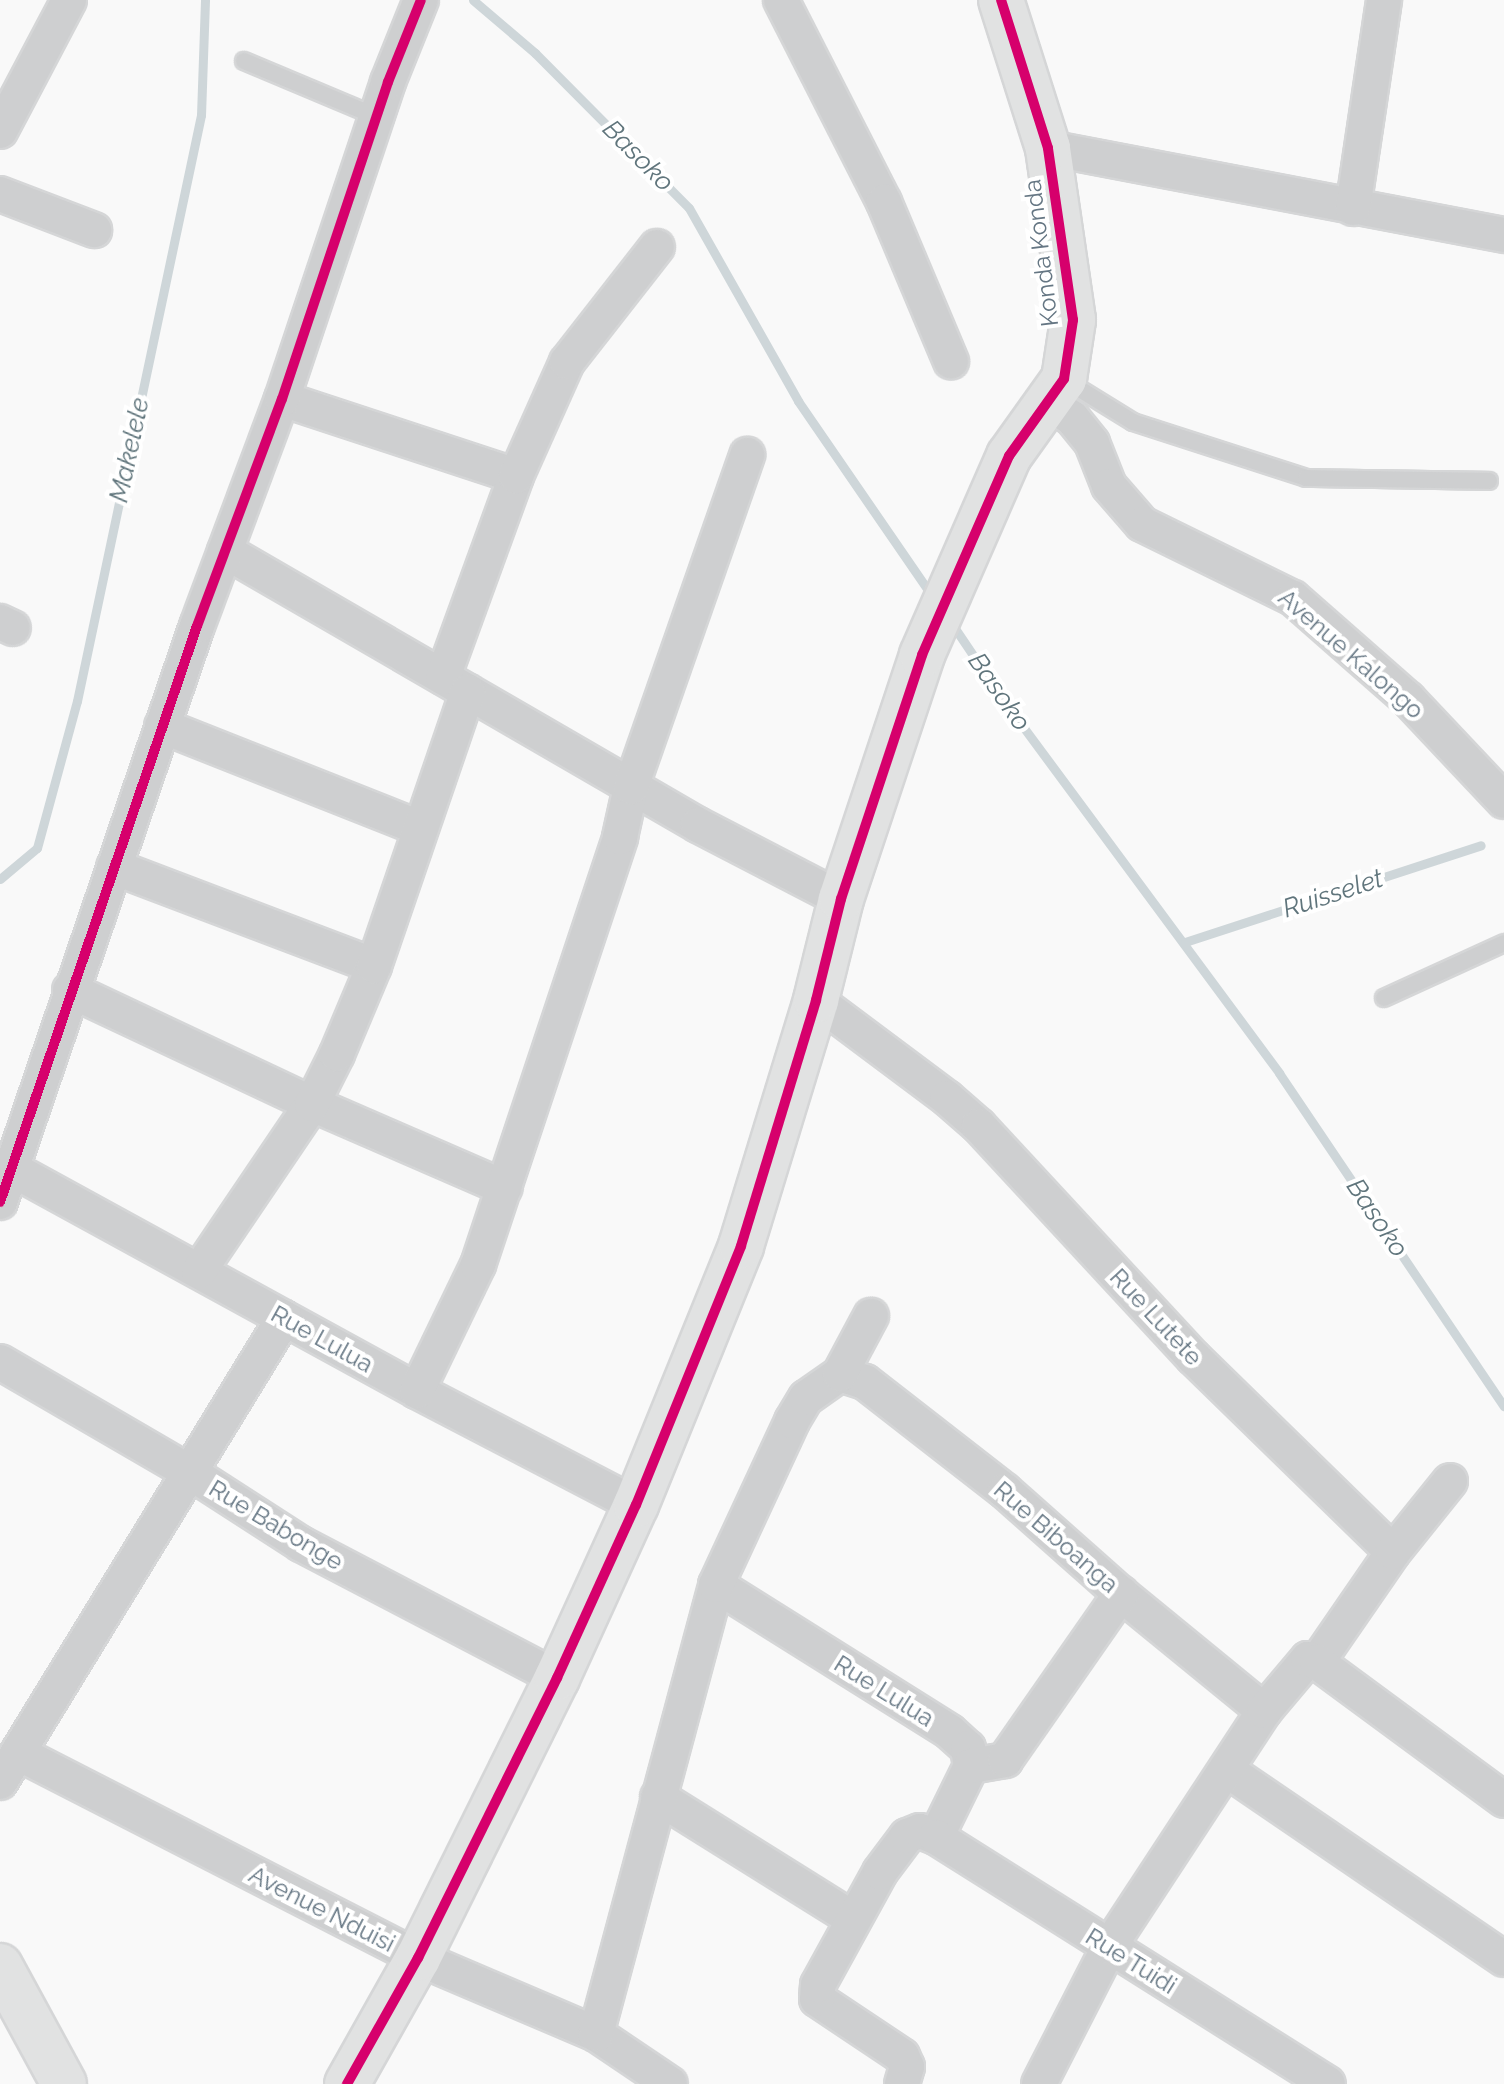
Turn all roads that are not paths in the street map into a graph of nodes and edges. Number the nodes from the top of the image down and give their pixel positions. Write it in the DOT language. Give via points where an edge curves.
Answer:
graph roads {
  1 [pos="69,0"];
  2 [pos="421,0"];
  3 [pos="781,0"];
  4 [pos="1001,0"];
  5 [pos="1384,0"];
  6 [pos="244,61"];
  7 [pos="377,117"];
  8 [pos="0,131"];
  9 [pos="1048,148"];
  10 [pos="0,194"];
  11 [pos="1353,208"];
  12 [pos="94,230"];
  13 [pos="1504,235"];
  14 [pos="657,247"];
  15 [pos="951,361"];
  16 [pos="1056,391"];
  17 [pos="282,399"];
  18 [pos="747,455"];
  19 [pos="516,476"];
  20 [pos="1489,481"];
  21 [pos="225,551"];
  22 [pos="455,684"];
  23 [pos="162,726"];
  24 [pos="631,787"];
  25 [pos="1504,801"];
  26 [pos="420,828"];
  27 [pos="114,867"];
  28 [pos="841,899"];
  29 [pos="1504,943"];
  30 [pos="374,966"];
  31 [pos="70,990"];
  32 [pos="1384,998"];
  33 [pos="816,1000"];
  34 [pos="312,1104"];
  35 [pos="10,1168"];
  36 [pos="505,1188"];
  37 [pos="0,1202"];
  38 [pos="199,1271"];
  39 [pos="871,1316"];
  40 [pos="284,1318"];
  41 [pos="0,1362"];
  42 [pos="840,1374"];
  43 [pos="417,1391"];
  44 [pos="191,1473"];
  45 [pos="1450,1481"];
  46 [pos="636,1505"];
  47 [pos="1393,1552"];
  48 [pos="716,1585"];
  49 [pos="1121,1594"];
  50 [pos="1312,1660"];
  51 [pos="557,1678"];
  52 [pos="1264,1711"];
  53 [pos="18,1753"];
  54 [pos="971,1766"];
  55 [pos="1227,1770"];
  56 [pos="0,1782"];
  57 [pos="658,1797"];
  58 [pos="1504,1800"];
  59 [pos="936,1837"];
  60 [pos="852,1918"];
  61 [pos="1109,1947"];
  62 [pos="418,1958"];
  63 [pos="1504,1959"];
  64 [pos="0,1966"];
  65 [pos="596,2034"];
  66 [pos="64,2084"];
  67 [pos="347,2084"];
  68 [pos="670,2084"];
  69 [pos="902,2084"];
  70 [pos="1039,2084"];
  71 [pos="1328,2084"];
  1 -- 8 [label="street"];
  2 -- 7 [label="street"];
  3 -- 15 [label="street" via="884,202"];
  4 -- 9 [label="street, Konda Konda"];
  5 -- 11 [label="street"];
  6 -- 7 [label="lane"];
  7 -- 17 [label="street"];
  9 -- 11 [label="street"];
  9 -- 16 [label="street, Konda Konda" via="1073,320"];
  10 -- 12 [label="street"];
  11 -- 13 [label="street"];
  14 -- 19 [label="street" via="567,362"];
  16 -- 20 [label="lane" via="1306,478"];
  16 -- 25 [label="street, Avenue Kalongo" via="1092,443 1109,486 1142,524 1293,598 1408,699"];
  16 -- 28 [label="street, Konda Konda" via="1009,456 922,655"];
  17 -- 19 [label="street"];
  17 -- 21 [label="street"];
  18 -- 24 [label="street"];
  19 -- 22 [label="street"];
  21 -- 22 [label="street"];
  21 -- 23 [label="street"];
  22 -- 24 [label="street"];
  22 -- 26 [label="street"];
  23 -- 26 [label="street"];
  23 -- 27 [label="street"];
  24 -- 28 [label="street"];
  24 -- 36 [label="street" via="620,837"];
  26 -- 30 [label="street"];
  27 -- 30 [label="street"];
  27 -- 31 [label="street"];
  28 -- 33 [label="street, Konda Konda"];
  29 -- 32 [label="lane"];
  30 -- 34 [label="street"];
  31 -- 34 [label="street"];
  31 -- 35 [label="street"];
  33 -- 46 [label="street, Konda Konda" via="741,1246"];
  33 -- 47 [label="street, Rue Lutete" via="979,1126 1193,1357"];
  34 -- 36 [label="street"];
  34 -- 38 [label="street"];
  35 -- 37 [label="street"];
  35 -- 38 [label="street, Rue Lulua"];
  36 -- 43 [label="street" via="468,1289"];
  38 -- 40 [label="street, Rue Lulua"];
  39 -- 42 [label="street"];
  40 -- 43 [label="street, Rue Lulua"];
  40 -- 44 [label="street"];
  41 -- 44 [label="street, Rue Babonge"];
  42 -- 48 [label="street" via="806,1398 792,1421"];
  42 -- 49 [label="street, Rue Biboanga" via="865,1382 1005,1491"];
  43 -- 46 [label="street, Rue Lulua"];
  44 -- 51 [label="street, Rue Babonge" via="301,1544"];
  44 -- 53 [label="street"];
  45 -- 47 [label="street"];
  46 -- 51 [label="street, Konda Konda"];
  47 -- 50 [label="street"];
  48 -- 54 [label="street, Rue Lulua" via="950,1732 968,1748"];
  48 -- 57 [label="street"];
  49 -- 52 [label="street, Rue Biboanga"];
  49 -- 54 [label="street" via="1005,1760"];
  50 -- 52 [label="street"];
  50 -- 58 [label="street"];
  51 -- 62 [label="street, Konda Konda"];
  52 -- 55 [label="street"];
  53 -- 56 [label="street"];
  53 -- 62 [label="street, Avenue Nduisi"];
  54 -- 59 [label="street"];
  55 -- 61 [label="street"];
  55 -- 63 [label="street"];
  57 -- 60 [label="street"];
  57 -- 65 [label="street"];
  59 -- 60 [label="street" via="920,1831 907,1836"];
  59 -- 61 [label="street, Rue Tuidi"];
  60 -- 69 [label="street" via="818,1985 817,1999 902,2056 907,2067"];
  61 -- 70 [label="street"];
  61 -- 71 [label="street, Rue Tuidi"];
  62 -- 65 [label="street, Avenue Nduisi"];
  62 -- 67 [label="street, Konda Konda"];
  64 -- 66 [label="street"];
  65 -- 68 [label="street, Avenue Nduisi"];
}
